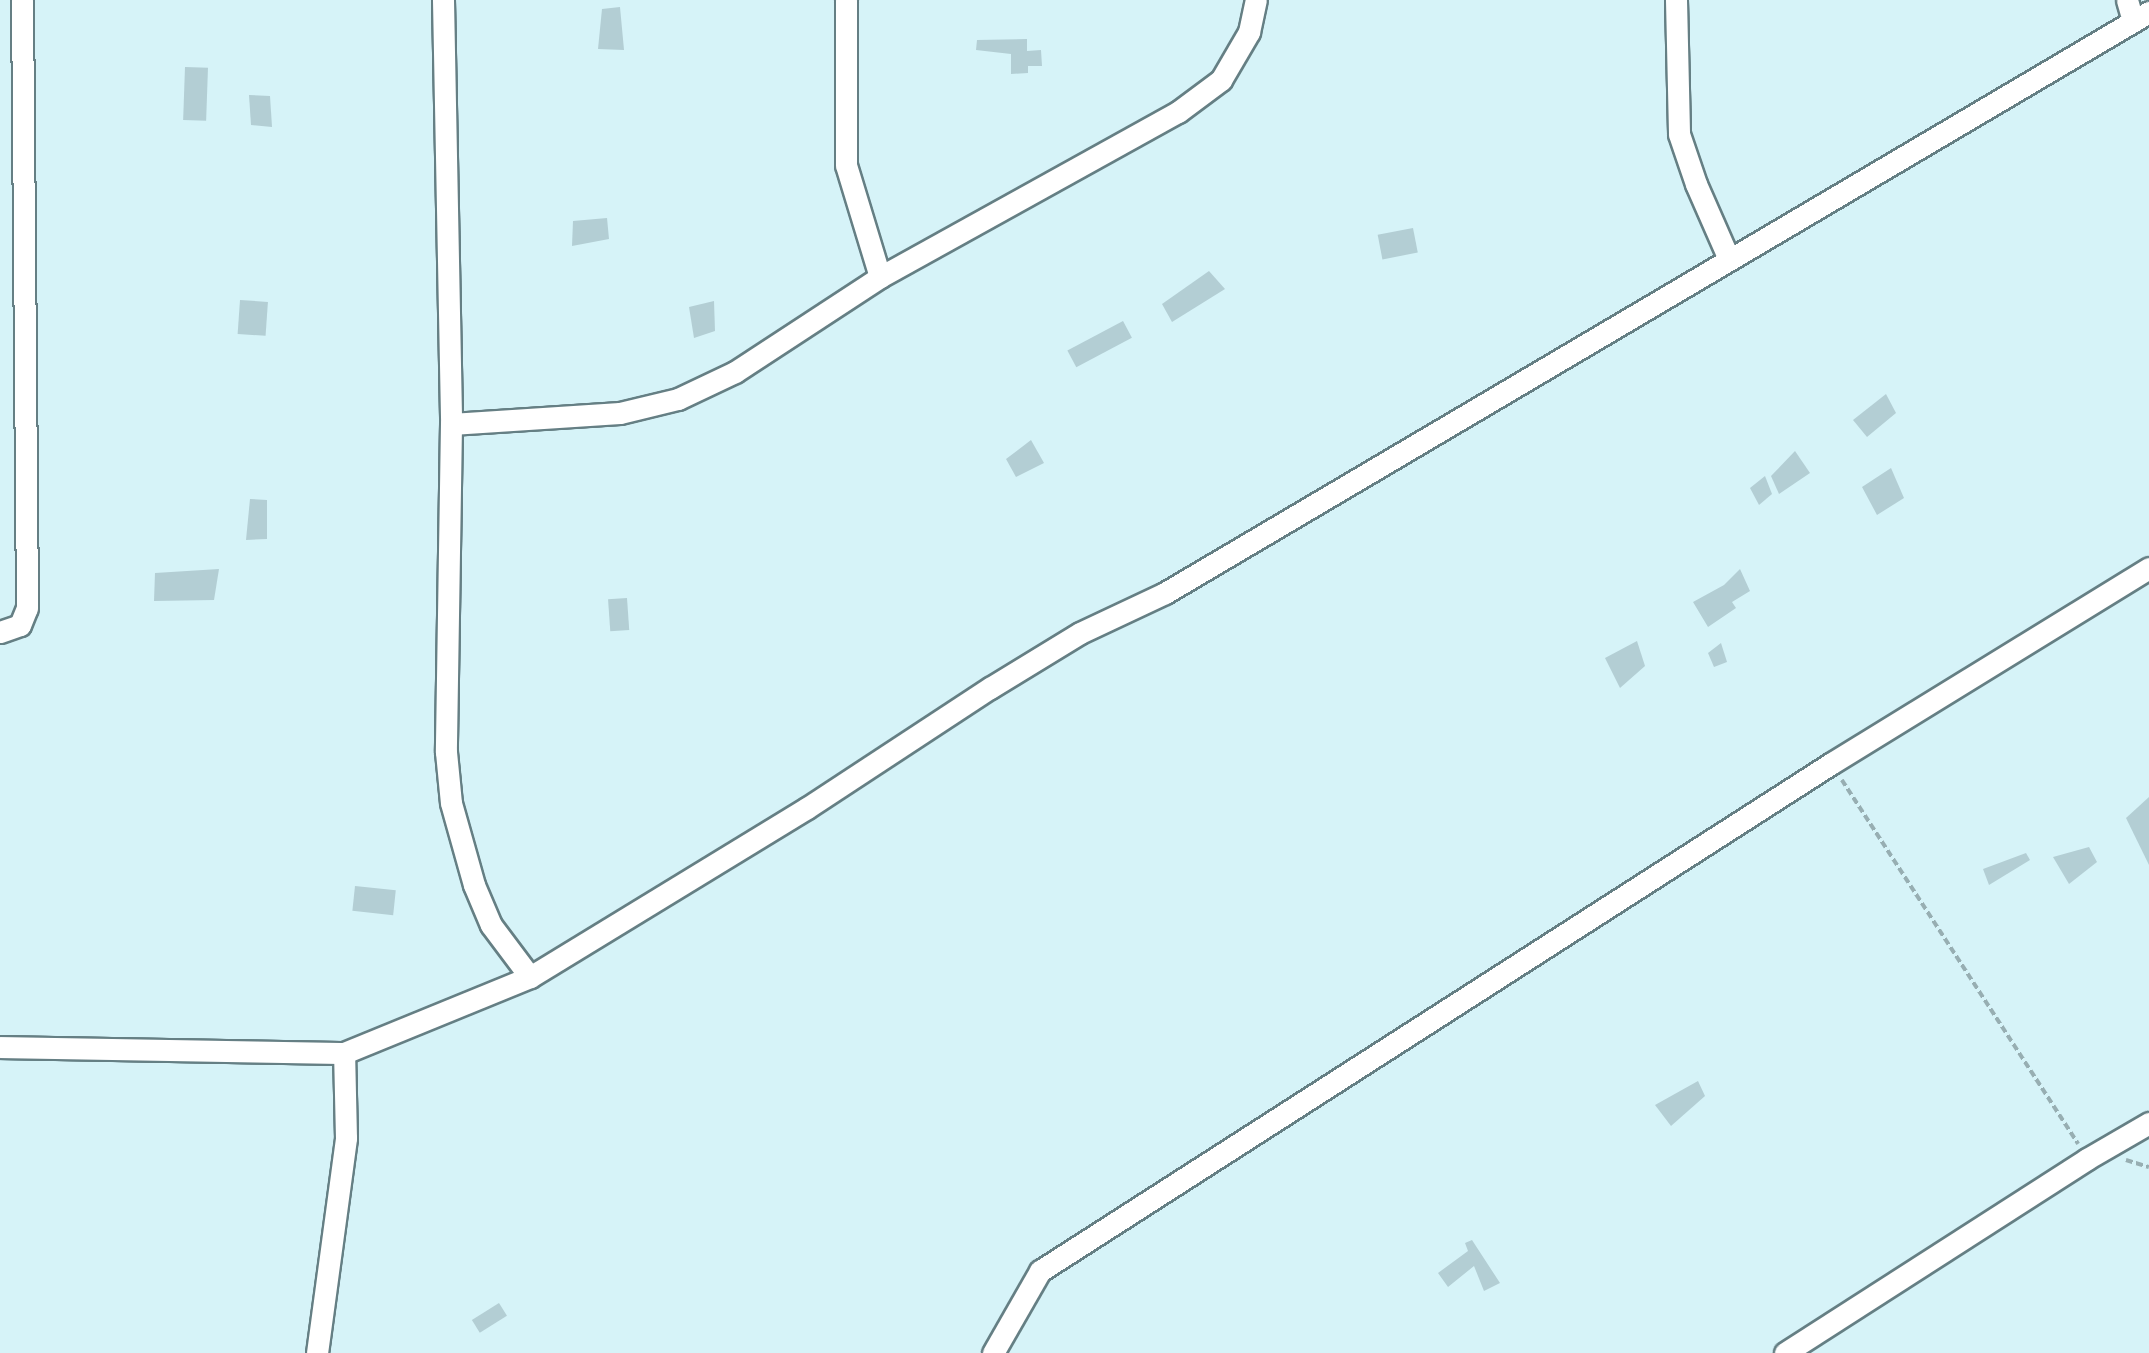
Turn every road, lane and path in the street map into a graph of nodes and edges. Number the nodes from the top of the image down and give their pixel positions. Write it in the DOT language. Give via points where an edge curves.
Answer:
graph roads {
  1 [pos="22,0"];
  2 [pos="443,0"];
  3 [pos="846,0"];
  4 [pos="1256,0"];
  5 [pos="1676,0"];
  6 [pos="2127,0"];
  7 [pos="2141,17"];
  8 [pos="1728,257"];
  9 [pos="880,277"];
  10 [pos="451,424"];
  11 [pos="2149,568"];
  12 [pos="0,632"];
  13 [pos="1832,763"];
  14 [pos="530,977"];
  15 [pos="0,1047"];
  16 [pos="344,1053"];
  17 [pos="2149,1123"];
  18 [pos="2087,1158"];
  19 [pos="2149,1167"];
  20 [pos="317,1353"];
  21 [pos="993,1353"];
  22 [pos="1785,1353"];
  1 -- 12 [label="street" via="27,608 20,625"];
  2 -- 10 [label="street"];
  3 -- 9 [label="street" via="846,165"];
  4 -- 9 [label="street" via="1249,32 1221,80 1178,113"];
  5 -- 8 [label="street" via="1679,134"];
  6 -- 7 [label="street"];
  7 -- 8 [label="street"];
  8 -- 14 [label="street" via="1165,593 1080,633 807,808"];
  9 -- 10 [label="street" via="735,372 678,399 620,413"];
  10 -- 14 [label="street" via="444,707 452,803 474,885 491,925"];
  11 -- 13 [label="street"];
  13 -- 18 [label="path"];
  13 -- 21 [label="street" via="1041,1271"];
  14 -- 16 [label="street"];
  15 -- 16 [label="street"];
  16 -- 20 [label="street" via="346,1138"];
  17 -- 18 [label="street"];
  18 -- 19 [label="path" via="2128,1160"];
  18 -- 22 [label="street"];
}
